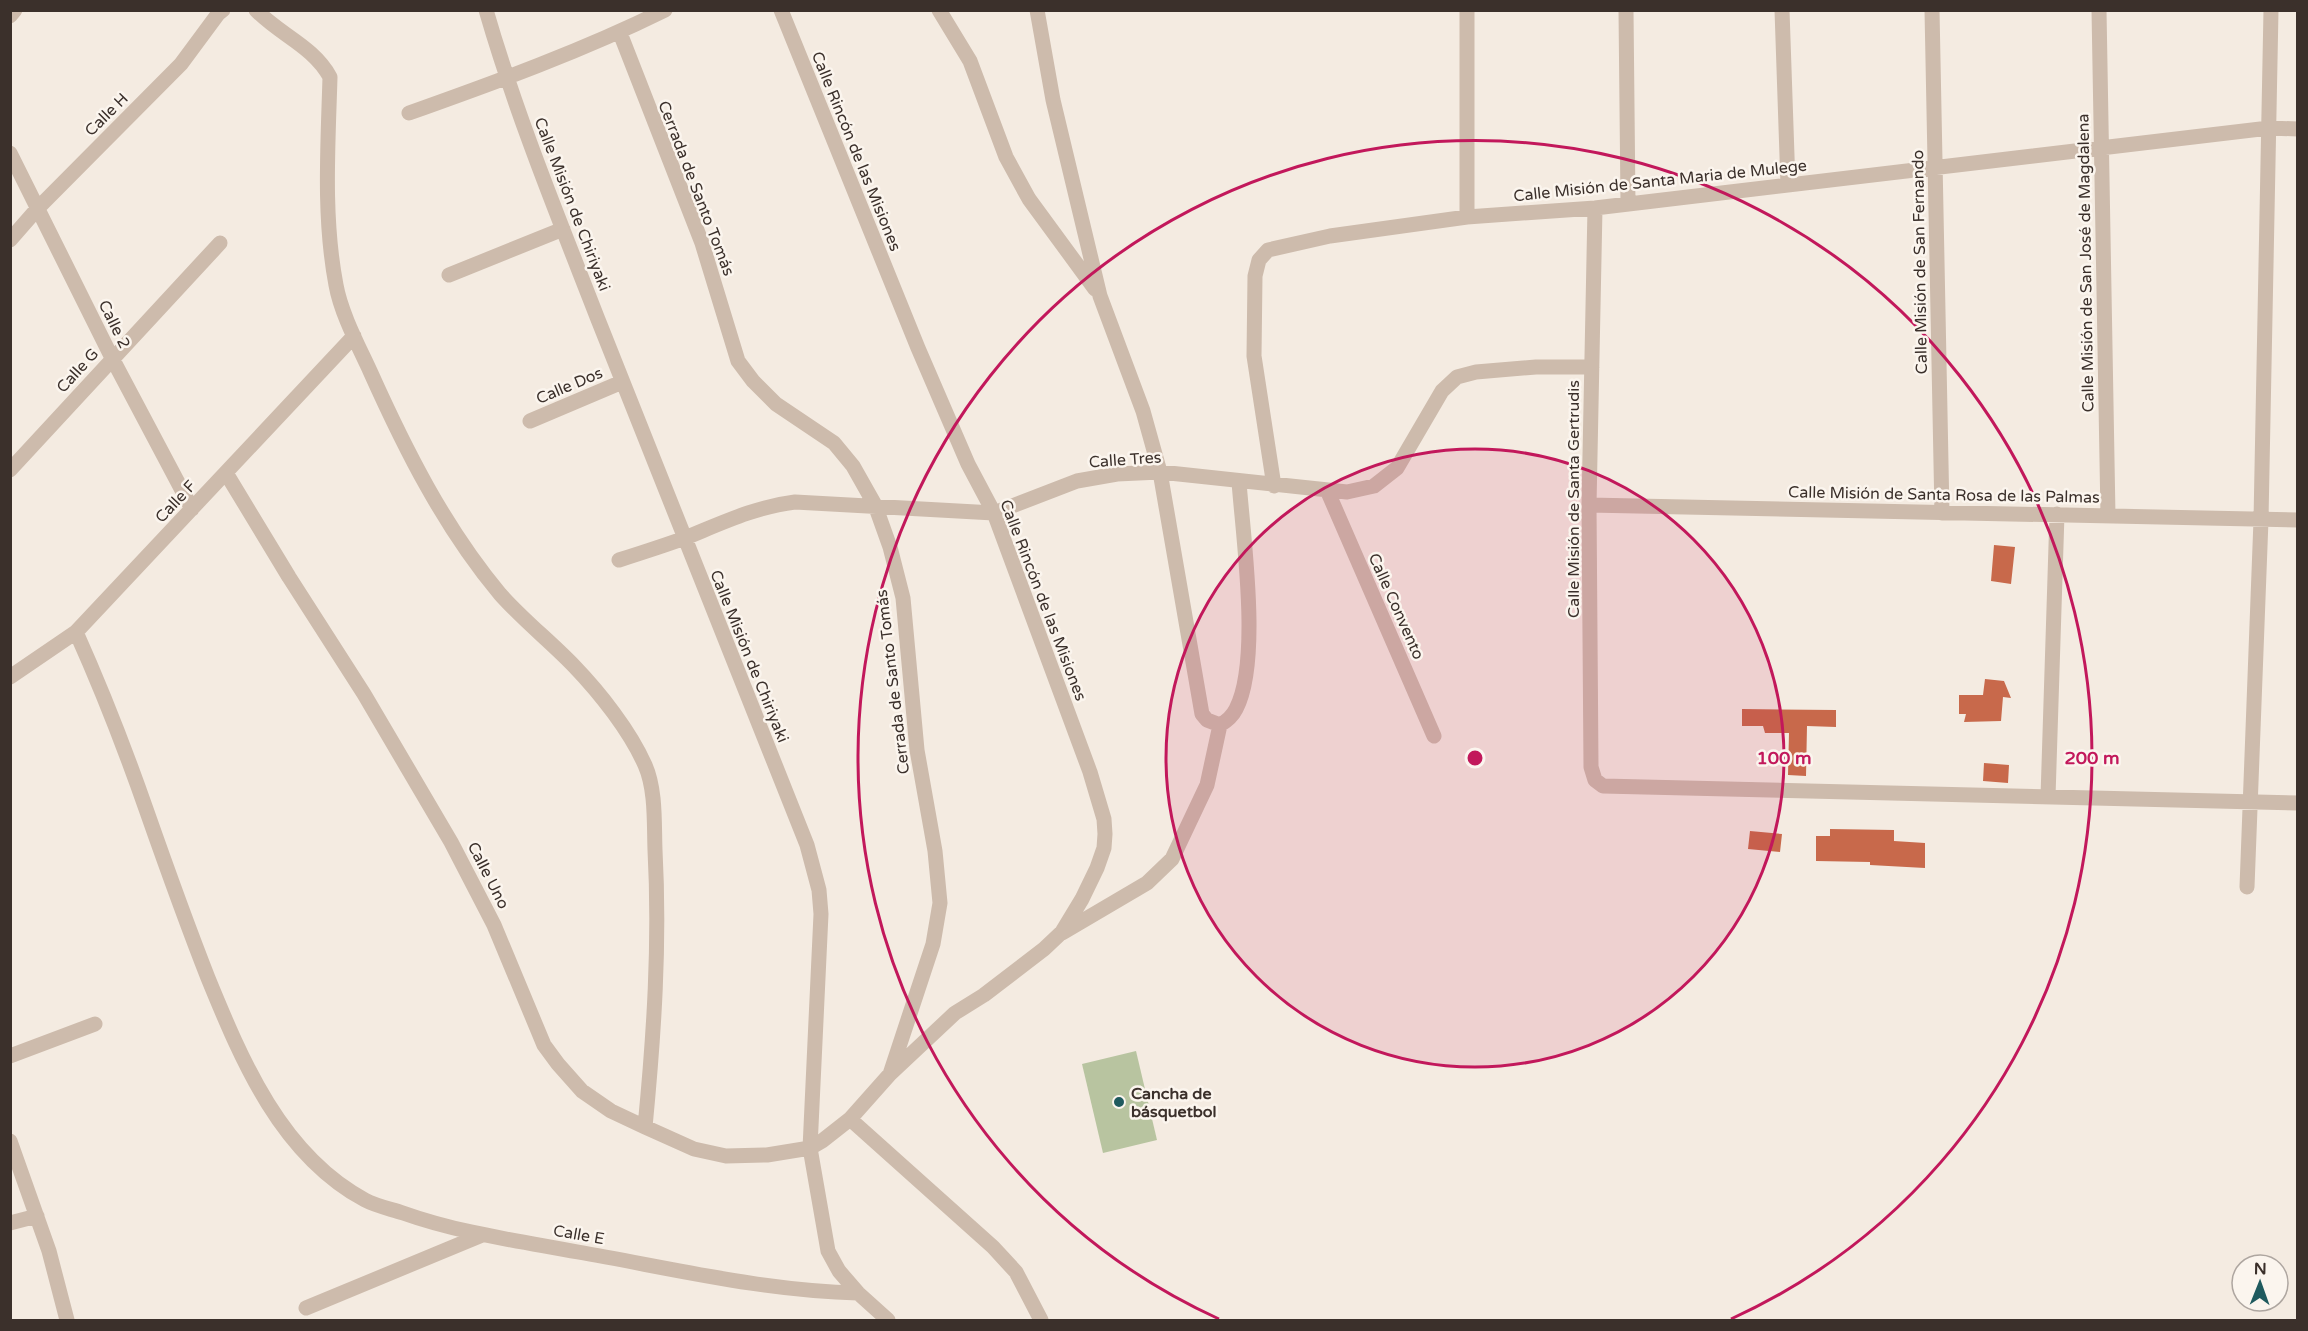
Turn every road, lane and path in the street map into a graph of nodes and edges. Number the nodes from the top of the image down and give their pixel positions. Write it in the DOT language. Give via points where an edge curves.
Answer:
graph roads {
  1 [pos="15,10"];
  2 [pos="224,10"];
  3 [pos="256,10"];
  4 [pos="486,10"];
  5 [pos="665,10"];
  6 [pos="781,10"];
  7 [pos="939,10"];
  8 [pos="1037,10"];
  9 [pos="1467,10"];
  10 [pos="1626,10"];
  11 [pos="1782,10"];
  12 [pos="1932,10"];
  13 [pos="2099,10"];
  14 [pos="2271,10"];
  15 [pos="10,16"];
  16 [pos="620,33"];
  17 [pos="506,79"];
  18 [pos="409,113"];
  19 [pos="2270,128"];
  20 [pos="2298,129"];
  21 [pos="2101,147"];
  22 [pos="10,153"];
  23 [pos="1936,167"];
  24 [pos="1788,185"];
  25 [pos="1628,204"];
  26 [pos="38,208"];
  27 [pos="1595,208"];
  28 [pos="1467,217"];
  29 [pos="563,229"];
  30 [pos="10,240"];
  31 [pos="220,243"];
  32 [pos="449,275"];
  33 [pos="1100,296"];
  34 [pos="354,336"];
  35 [pos="112,358"];
  36 [pos="1592,366"];
  37 [pos="622,382"];
  38 [pos="530,422"];
  39 [pos="10,470"];
  40 [pos="1160,472"];
  41 [pos="226,473"];
  42 [pos="1239,482"];
  43 [pos="1274,486"];
  44 [pos="1327,490"];
  45 [pos="875,505"];
  46 [pos="1589,505"];
  47 [pos="192,509"];
  48 [pos="994,513"];
  49 [pos="1942,513"];
  50 [pos="2057,514"];
  51 [pos="2108,516"];
  52 [pos="2261,520"];
  53 [pos="2298,520"];
  54 [pos="682,539"];
  55 [pos="619,560"];
  56 [pos="75,632"];
  57 [pos="10,677"];
  58 [pos="1220,725"];
  59 [pos="1434,736"];
  60 [pos="2048,797"];
  61 [pos="2250,802"];
  62 [pos="2298,803"];
  63 [pos="2247,887"];
  64 [pos="1056,937"];
  65 [pos="95,1024"];
  66 [pos="10,1056"];
  67 [pos="890,1074"];
  68 [pos="850,1119"];
  69 [pos="645,1127"];
  70 [pos="10,1141"];
  71 [pos="810,1148"];
  72 [pos="37,1216"];
  73 [pos="10,1223"];
  74 [pos="482,1235"];
  75 [pos="858,1293"];
  76 [pos="306,1308"];
  77 [pos="67,1320"];
  78 [pos="886,1320"];
  79 [pos="1041,1320"];
  1 -- 15 [label="street"];
  2 -- 26 [label="street, Calle H" via="181,64"];
  3 -- 34 [label="street" via="309,50 330,78 327,201 336,287"];
  4 -- 17 [label="street, Calle Misión de Chiriyaki"];
  5 -- 16 [label="street"];
  6 -- 48 [label="street, Calle Rincón de las Misiones" via="922,358"];
  7 -- 33 [label="street" via="970,61 1006,157 1029,200"];
  8 -- 33 [label="street" via="1053,100"];
  9 -- 28 [label="street"];
  10 -- 25 [label="street"];
  11 -- 24 [label="street"];
  12 -- 23 [label="street, Calle Misión de San Fernando"];
  13 -- 21 [label="street, Calle Misión de San José de Magdalena"];
  14 -- 19 [label="street"];
  16 -- 17 [label="street"];
  16 -- 45 [label="street, Cerrada de Santo Tomás" via="702,243 738,361 776,404 834,443 853,466"];
  17 -- 18 [label="street"];
  17 -- 29 [label="street, Calle Misión de Chiriyaki"];
  19 -- 20 [label="street, Calle Misión de Santa Maria de Mulege"];
  19 -- 21 [label="street, Calle Misión de Santa Maria de Mulege"];
  19 -- 52 [label="street"];
  21 -- 23 [label="street, Calle Misión de Santa Maria de Mulege"];
  21 -- 51 [label="street, Calle Misión de San José de Magdalena"];
  22 -- 26 [label="street, Calle 2"];
  23 -- 24 [label="street, Calle Misión de Santa Maria de Mulege"];
  23 -- 49 [label="street, Calle Misión de San Fernando"];
  24 -- 25 [label="street, Calle Misión de Santa Maria de Mulege"];
  25 -- 27 [label="street, Calle Misión de Santa Maria de Mulege"];
  26 -- 30 [label="street, Calle H"];
  26 -- 35 [label="street, Calle 2"];
  27 -- 28 [label="street, Calle Misión de Santa Maria de Mulege"];
  27 -- 36 [label="street, Calle Misión de Santa Gertrudis"];
  28 -- 43 [label="street, Calle Misión de Santa Maria de Mulege" via="1330,236 1268,250 1259,260 1255,276 1254,356"];
  29 -- 32 [label="street"];
  29 -- 37 [label="street, Calle Misión de Chiriyaki"];
  31 -- 35 [label="street, Calle G"];
  33 -- 40 [label="street" via="1143,411"];
  34 -- 41 [label="street, Calle F"];
  34 -- 69 [label="street" via="397,430 468,554 526,623 587,679 645,765 652,791 657,878 657,974"];
  35 -- 39 [label="street, Calle G"];
  35 -- 47 [label="street, Calle 2"];
  36 -- 44 [label="street, Calle Tres" via="1476,372 1457,378 1442,391 1397,468 1374,486 1347,492"];
  36 -- 46 [label="street, Calle Misión de Santa Gertrudis"];
  37 -- 38 [label="street, Calle Dos"];
  37 -- 54 [label="street, Calle Misión de Chiriyaki"];
  40 -- 42 [label="street, Calle Tres"];
  40 -- 48 [label="street, Calle Tres" via="1077,481"];
  40 -- 58 [label="street" via="1202,714"];
  41 -- 47 [label="street, Calle F"];
  41 -- 69 [label="street, Calle Uno" via="451,842 494,925 544,1045 582,1091 610,1111"];
  42 -- 43 [label="street, Calle Tres"];
  42 -- 58 [label="street" via="1248,650 1237,708"];
  43 -- 44 [label="street, Calle Tres"];
  44 -- 59 [label="street, Calle Convento"];
  45 -- 48 [label="street, Calle Tres"];
  45 -- 54 [label="street, Calle Tres" via="769,505"];
  45 -- 67 [label="street, Cerrada de Santo Tomás" via="903,598 917,750 940,903 933,944"];
  46 -- 49 [label="street, Calle Misión de Santa Rosa de las Palmas"];
  46 -- 60 [label="street, Calle Misión de Santa Gertrudis" via="1591,767 1595,780 1602,786"];
  47 -- 56 [label="street, Calle F"];
  48 -- 64 [label="street, Calle Rincón de las Misiones" via="1104,819 1104,848 1097,868"];
  49 -- 50 [label="street, Calle Misión de Santa Rosa de las Palmas"];
  50 -- 51 [label="street, Calle Misión de Santa Rosa de las Palmas"];
  50 -- 60 [label="street"];
  51 -- 52 [label="street, Calle Misión de Santa Rosa de las Palmas"];
  52 -- 53 [label="street, Calle Misión de Santa Rosa de las Palmas"];
  52 -- 61 [label="street"];
  54 -- 55 [label="street, Calle Tres"];
  54 -- 71 [label="street, Calle Misión de Chiriyaki" via="807,845 819,890"];
  56 -- 57 [label="street, Calle F"];
  56 -- 74 [label="street, Calle E" via="102,691 179,906 224,1016 246,1067 273,1112 310,1158 366,1201"];
  58 -- 64 [label="street" via="1207,785 1172,859 1147,884"];
  60 -- 61 [label="street"];
  61 -- 62 [label="street"];
  61 -- 63 [label="street"];
  64 -- 67 [label="street, Calle Rincón de las Misiones" via="984,996 956,1013"];
  65 -- 66 [label="street"];
  67 -- 68 [label="street, Cerrada de Santo Tomás"];
  68 -- 71 [label="street, Cerrada de Santo Tomás"];
  68 -- 79 [label="street" via="993,1246 1016,1272"];
  69 -- 71 [label="street, Calle Uno" via="694,1149 726,1156"];
  70 -- 72 [label="street"];
  71 -- 75 [label="street, Calle Misión de Chiriyaki" via="828,1251"];
  72 -- 73 [label="street"];
  72 -- 77 [label="street"];
  74 -- 75 [label="street, Calle E" via="785,1289"];
  74 -- 76 [label="street"];
  75 -- 78 [label="street, Calle Misión de Chiriyaki"];
}
